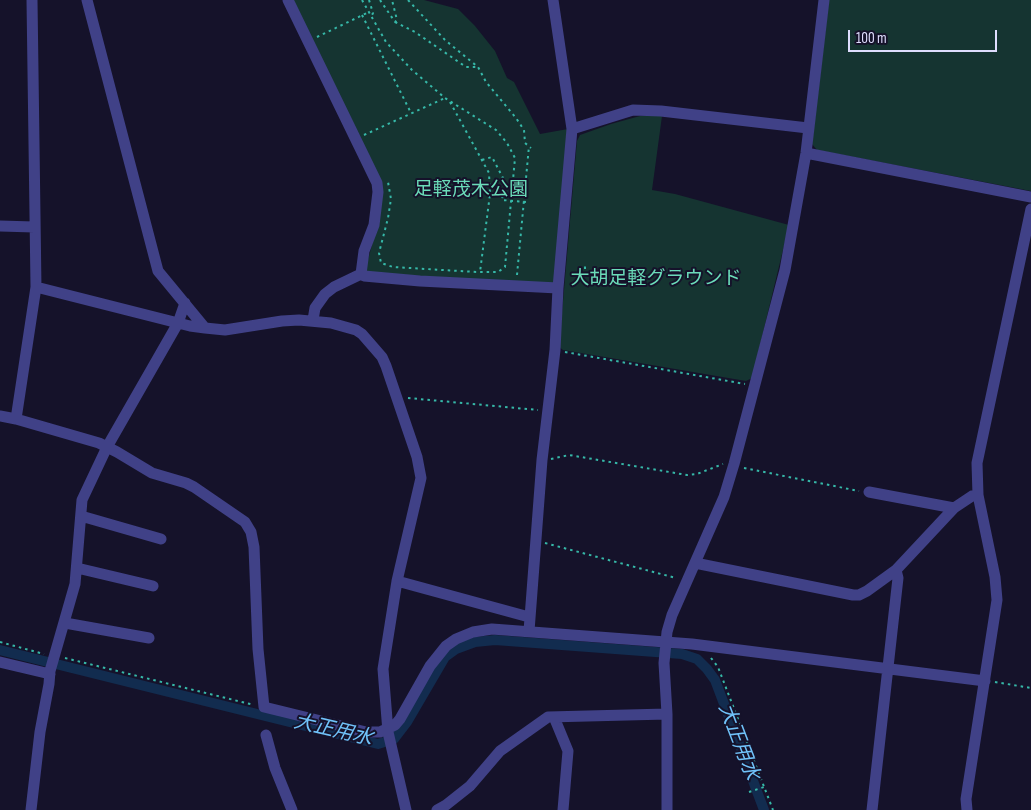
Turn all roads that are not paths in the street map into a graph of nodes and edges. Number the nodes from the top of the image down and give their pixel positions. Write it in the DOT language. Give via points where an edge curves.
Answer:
graph roads {
  1 [pos="32,0"];
  2 [pos="87,0"];
  3 [pos="288,0"];
  4 [pos="553,0"];
  5 [pos="824,0"];
  6 [pos="808,128"];
  7 [pos="572,129"];
  8 [pos="806,152"];
  9 [pos="1031,197"];
  10 [pos="1031,209"];
  11 [pos="0,226"];
  12 [pos="34,226"];
  13 [pos="361,274"];
  14 [pos="36,287"];
  15 [pos="558,288"];
  16 [pos="185,303"];
  17 [pos="314,320"];
  18 [pos="178,323"];
  19 [pos="205,328"];
  20 [pos="0,416"];
  21 [pos="16,419"];
  22 [pos="107,447"];
  23 [pos="869,492"];
  24 [pos="978,495"];
  25 [pos="954,508"];
  26 [pos="81,516"];
  27 [pos="161,539"];
  28 [pos="695,564"];
  29 [pos="76,568"];
  30 [pos="896,570"];
  31 [pos="397,581"];
  32 [pos="153,586"];
  33 [pos="529,617"];
  34 [pos="65,623"];
  35 [pos="529,631"];
  36 [pos="149,638"];
  37 [pos="666,644"];
  38 [pos="0,662"];
  39 [pos="888,668"];
  40 [pos="50,672"];
  41 [pos="985,681"];
  42 [pos="667,714"];
  43 [pos="554,717"];
  44 [pos="388,731"];
  45 [pos="266,735"];
  46 [pos="31,810"];
  47 [pos="292,810"];
  48 [pos="406,810"];
  49 [pos="437,810"];
  50 [pos="564,810"];
  51 [pos="668,810"];
  52 [pos="872,810"];
  53 [pos="967,810"];
  1 -- 12 [label="street"];
  2 -- 16 [label="street" via="158,271"];
  3 -- 13 [label="street" via="377,183 374,225 364,251"];
  4 -- 7 [label="street"];
  5 -- 6 [label="street"];
  6 -- 7 [label="street" via="633,110"];
  6 -- 8 [label="street"];
  7 -- 15 [label="street"];
  8 -- 9 [label="street"];
  8 -- 28 [label="street" via="785,270 734,464 724,498"];
  10 -- 24 [label="street" via="979,449"];
  11 -- 12 [label="street"];
  12 -- 14 [label="street"];
  13 -- 15 [label="street" via="420,281"];
  13 -- 17 [label="street" via="325,294 314,308"];
  14 -- 18 [label="street"];
  14 -- 21 [label="street"];
  15 -- 33 [label="street" via="561,314 542,460"];
  16 -- 18 [label="street"];
  16 -- 19 [label="street"];
  17 -- 19 [label="street" via="282,321 225,330"];
  17 -- 31 [label="street" via="356,330 382,357 416,457 421,478"];
  18 -- 19 [label="street"];
  18 -- 22 [label="street"];
  20 -- 21 [label="street"];
  21 -- 22 [label="street"];
  22 -- 26 [label="street" via="82,500"];
  22 -- 44 [label="street" via="161,477 186,482 240,518 248,527 254,547 264,706 366,732"];
  23 -- 25 [label="street"];
  24 -- 25 [label="street"];
  24 -- 41 [label="street" via="995,577 996,600"];
  25 -- 30 [label="street"];
  26 -- 27 [label="street"];
  26 -- 29 [label="street"];
  28 -- 30 [label="street" via="852,595 867,591"];
  28 -- 37 [label="street" via="669,624"];
  29 -- 32 [label="street"];
  29 -- 34 [label="street"];
  30 -- 39 [label="street" via="898,578"];
  31 -- 33 [label="street"];
  31 -- 44 [label="street" via="383,670"];
  33 -- 35 [label="street"];
  34 -- 36 [label="street"];
  34 -- 40 [label="street"];
  35 -- 37 [label="street"];
  35 -- 44 [label="street" via="482,630 446,646 400,719"];
  37 -- 39 [label="street" via="692,644"];
  37 -- 42 [label="street"];
  38 -- 40 [label="street"];
  39 -- 41 [label="street"];
  39 -- 52 [label="street"];
  40 -- 46 [label="street"];
  41 -- 53 [label="street" via="966,799"];
  42 -- 43 [label="street"];
  42 -- 51 [label="street"];
  43 -- 49 [label="street" via="548,717 500,751 470,786"];
  43 -- 50 [label="street" via="568,750"];
  44 -- 48 [label="street"];
  45 -- 47 [label="street"];
}
